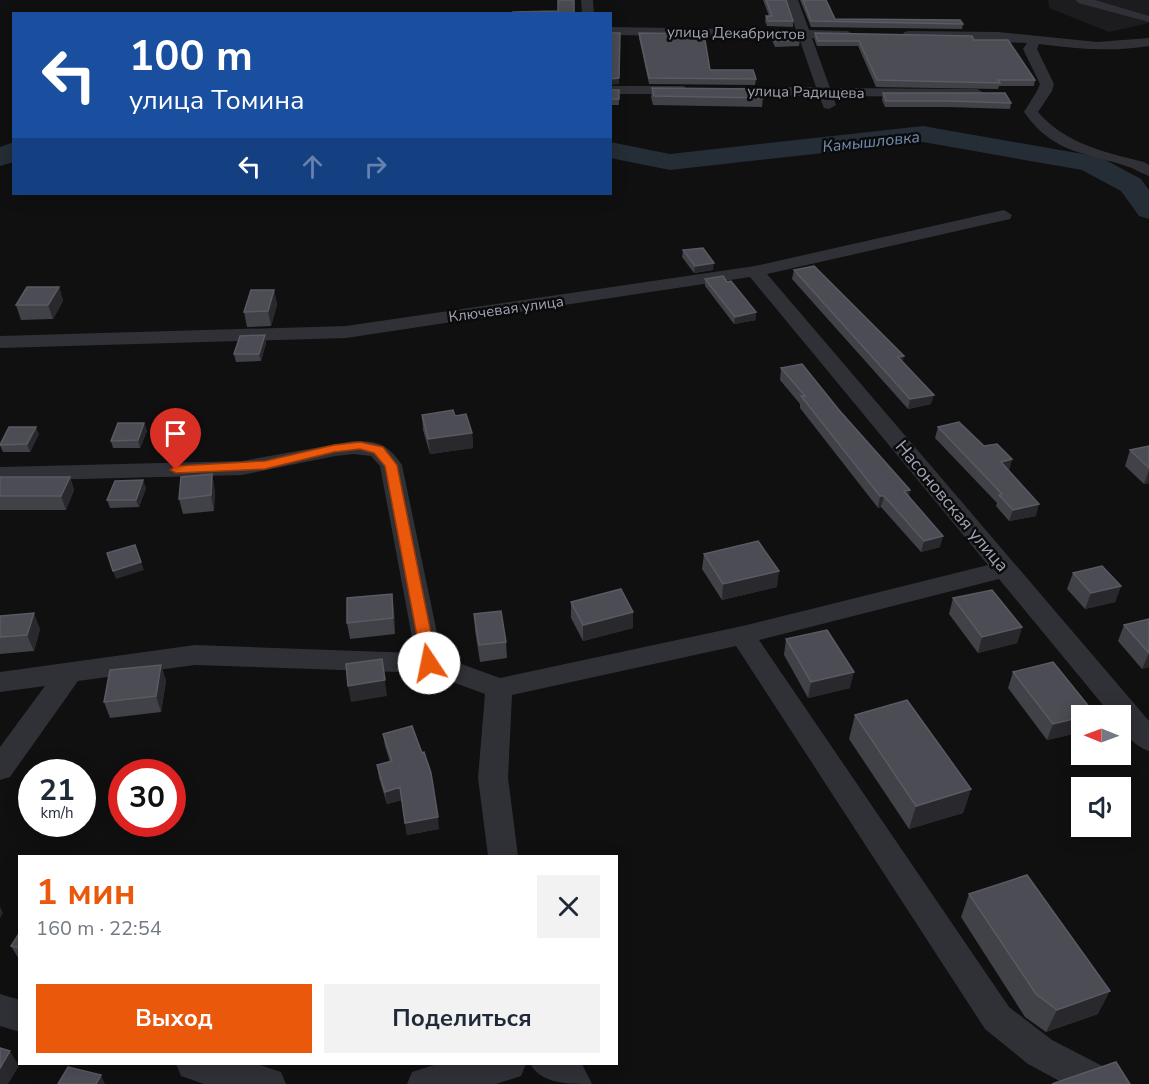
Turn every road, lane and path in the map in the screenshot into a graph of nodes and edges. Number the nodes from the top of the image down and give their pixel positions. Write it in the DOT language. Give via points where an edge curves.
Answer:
graph roads {
  1 [pos="792,0"];
  2 [pos="1082,0"];
  3 [pos="1125,0"];
  4 [pos="1070,8"];
  5 [pos="1110,8"];
  6 [pos="1095,15"];
  7 [pos="1146,19"];
  8 [pos="1114,23"];
  9 [pos="612,32"];
  10 [pos="803,34"];
  11 [pos="863,35"];
  12 [pos="899,35"];
  13 [pos="1035,40"];
  14 [pos="1149,42"];
  15 [pos="612,90"];
  16 [pos="693,90"];
  17 [pos="717,91"];
  18 [pos="824,92"];
  19 [pos="989,94"];
  20 [pos="830,107"];
  21 [pos="1149,171"];
  22 [pos="1004,215"];
  23 [pos="755,272"];
  24 [pos="0,342"];
  25 [pos="0,474"];
  26 [pos="1005,569"];
  27 [pos="742,635"];
  28 [pos="429,663"];
  29 [pos="69,674"];
  30 [pos="0,682"];
  31 [pos="499,688"];
  32 [pos="1149,740"];
  33 [pos="0,770"];
  34 [pos="503,855"];
  35 [pos="0,1010"];
  36 [pos="18,1015"];
  37 [pos="198,1065"];
  38 [pos="504,1065"];
  39 [pos="550,1065"];
  40 [pos="268,1084"];
  41 [pos="425,1084"];
  42 [pos="574,1084"];
  43 [pos="1101,1084"];
  1 -- 10 [label="street"];
  2 -- 5 [label="street"];
  3 -- 5 [label="street"];
  4 -- 6 [label="street"];
  5 -- 6 [label="street"];
  5 -- 7 [label="street"];
  6 -- 8 [label="street"];
  9 -- 10 [label="street, улица Декабристов"];
  10 -- 11 [label="street, улица Декабристов"];
  10 -- 18 [label="street"];
  12 -- 13 [label="street"];
  13 -- 14 [label="street" via="1097,47"];
  13 -- 21 [label="street" via="1030,49 1032,58 1047,81 1031,112 1042,128 1064,143"];
  15 -- 16 [label="street"];
  17 -- 18 [label="street, улица Радищева"];
  18 -- 19 [label="street, улица Радищева"];
  18 -- 20 [label="street"];
  22 -- 23 [label="street, Ключевая улица"];
  23 -- 24 [label="street, Ключевая улица" via="346,332"];
  23 -- 26 [label="street, Насоновская улица"];
  25 -- 28 [label="street" via="242,468 334,448 360,446 378,450 391,465"];
  26 -- 27 [label="street"];
  26 -- 32 [label="street, Насоновская улица"];
  27 -- 31 [label="street"];
  27 -- 43 [label="street" via="997,1018 1040,1052"];
  28 -- 29 [label="street" via="195,655"];
  28 -- 31 [label="street"];
  29 -- 30 [label="street"];
  29 -- 33 [label="street"];
  31 -- 34 [label="street" via="493,778"];
  35 -- 36 [label="street"];
  37 -- 40 [label="street"];
  38 -- 41 [label="street"];
  39 -- 42 [label="street" via="569,1075"];
}
